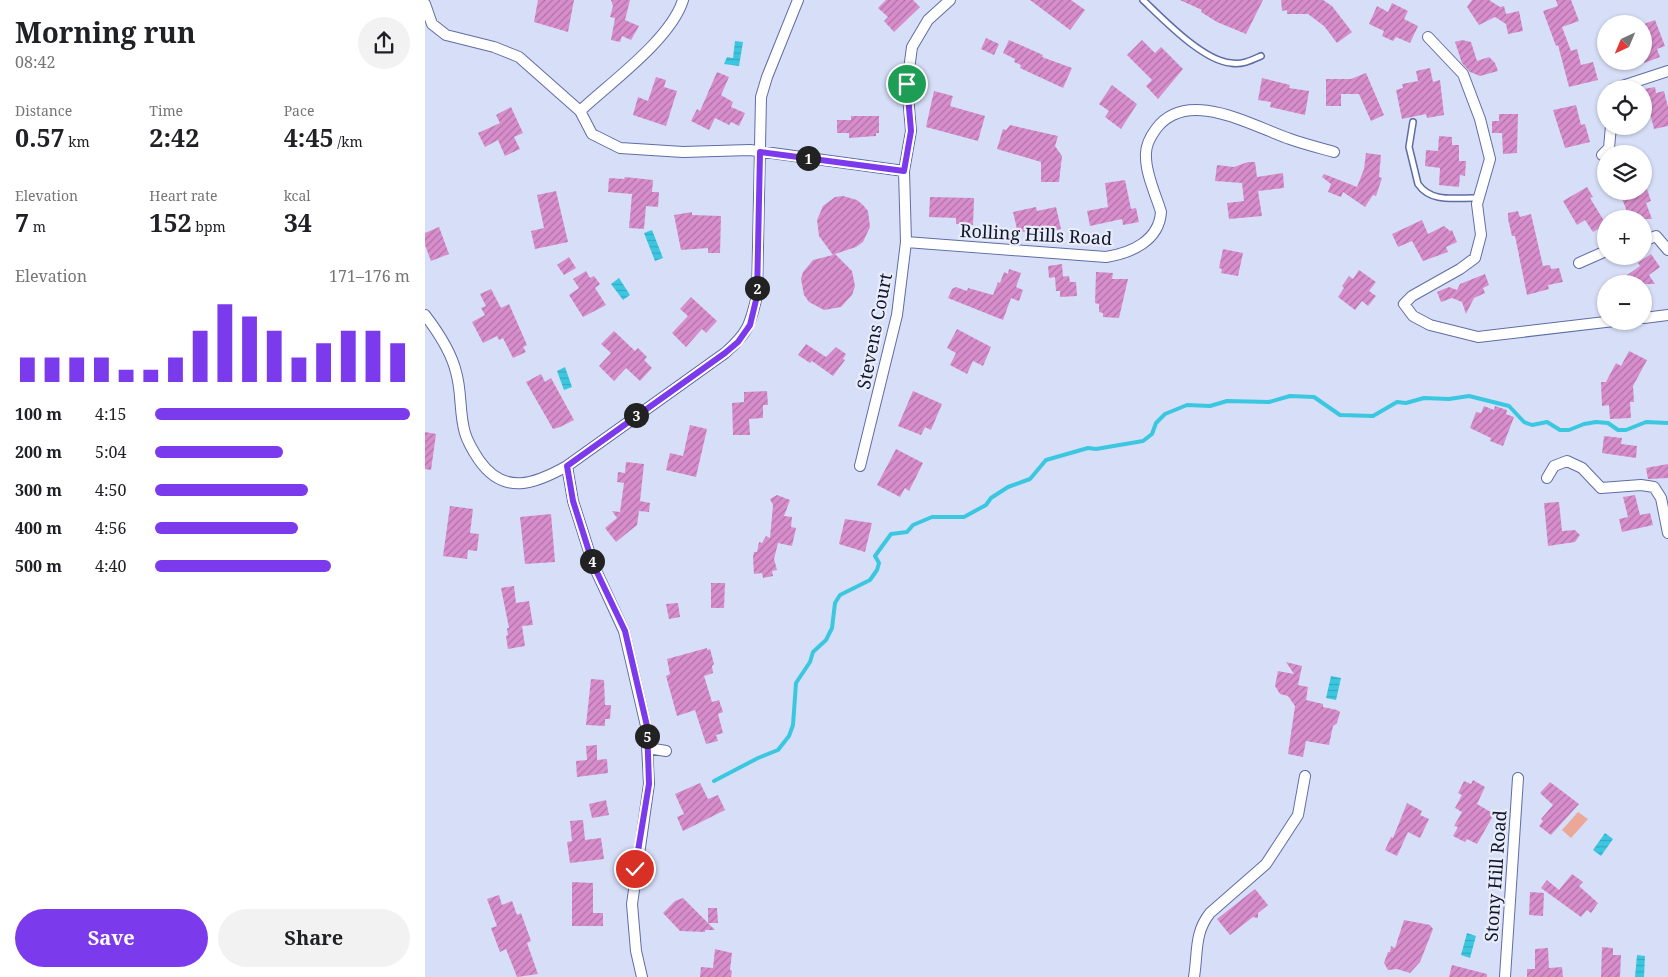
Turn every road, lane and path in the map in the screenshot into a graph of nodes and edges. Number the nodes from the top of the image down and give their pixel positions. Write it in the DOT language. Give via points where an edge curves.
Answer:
graph roads {
  1 [pos="683,0"];
  2 [pos="798,0"];
  3 [pos="950,0"];
  4 [pos="1143,0"];
  5 [pos="425,4"];
  6 [pos="1428,38"];
  7 [pos="1261,56"];
  8 [pos="1668,71"];
  9 [pos="1640,80"];
  10 [pos="580,111"];
  11 [pos="1413,122"];
  12 [pos="760,152"];
  13 [pos="1334,152"];
  14 [pos="904,171"];
  15 [pos="1479,198"];
  16 [pos="1652,238"];
  17 [pos="906,242"];
  18 [pos="1668,250"];
  19 [pos="1597,255"];
  20 [pos="1579,263"];
  21 [pos="425,315"];
  22 [pos="1668,315"];
  23 [pos="1652,317"];
  24 [pos="1597,323"];
  25 [pos="567,466"];
  26 [pos="860,466"];
  27 [pos="1547,478"];
  28 [pos="1668,533"];
  29 [pos="648,748"];
  30 [pos="666,751"];
  31 [pos="1305,776"];
  32 [pos="1517,778"];
  33 [pos="642,977"];
  34 [pos="1194,977"];
  35 [pos="1505,977"];
  1 -- 10 [label="street" via="664,34"];
  2 -- 12 [label="street" via="761,97"];
  3 -- 14 [label="street, Stevens Court" via="928,20 912,48 907,84 911,131"];
  4 -- 7 [label="lane" via="1177,33 1215,58 1232,64"];
  5 -- 10 [label="street" via="432,24 446,35 494,47 519,58"];
  6 -- 15 [label="street" via="1463,74 1480,119 1490,160"];
  8 -- 9 [label="street"];
  10 -- 12 [label="street" via="593,134 620,148 646,152"];
  11 -- 15 [label="lane" via="1409,147 1421,189 1438,198"];
  12 -- 14 [label="street"];
  12 -- 25 [label="street" via="757,296 750,325 725,353"];
  13 -- 17 [label="street, Rolling Hills Road" via="1216,112 1182,112 1164,119 1146,151 1161,220 1143,244 1126,254 1106,257"];
  14 -- 17 [label="street, Stevens Court"];
  15 -- 24 [label="street" via="1481,235 1475,258 1412,296 1404,304 1413,316 1430,325 1478,337"];
  16 -- 18 [label="street" via="1656,236"];
  17 -- 26 [label="street, Stevens Court" via="897,315"];
  19 -- 20 [label="street"];
  21 -- 25 [label="street" via="441,337 456,370 465,433 485,468 503,482 526,484"];
  22 -- 23 [label="street"];
  25 -- 29 [label="street" via="573,501 593,564 625,631 638,683"];
  27 -- 28 [label="street" via="1554,466 1567,461 1582,468 1601,488 1654,487 1661,498"];
  29 -- 30 [label="street"];
  29 -- 33 [label="street" via="649,784 632,904"];
  31 -- 34 [label="street" via="1298,815 1266,864 1202,923 1196,942"];
  32 -- 35 [label="street, Stony Hill Road" via="1509,863"];
}
